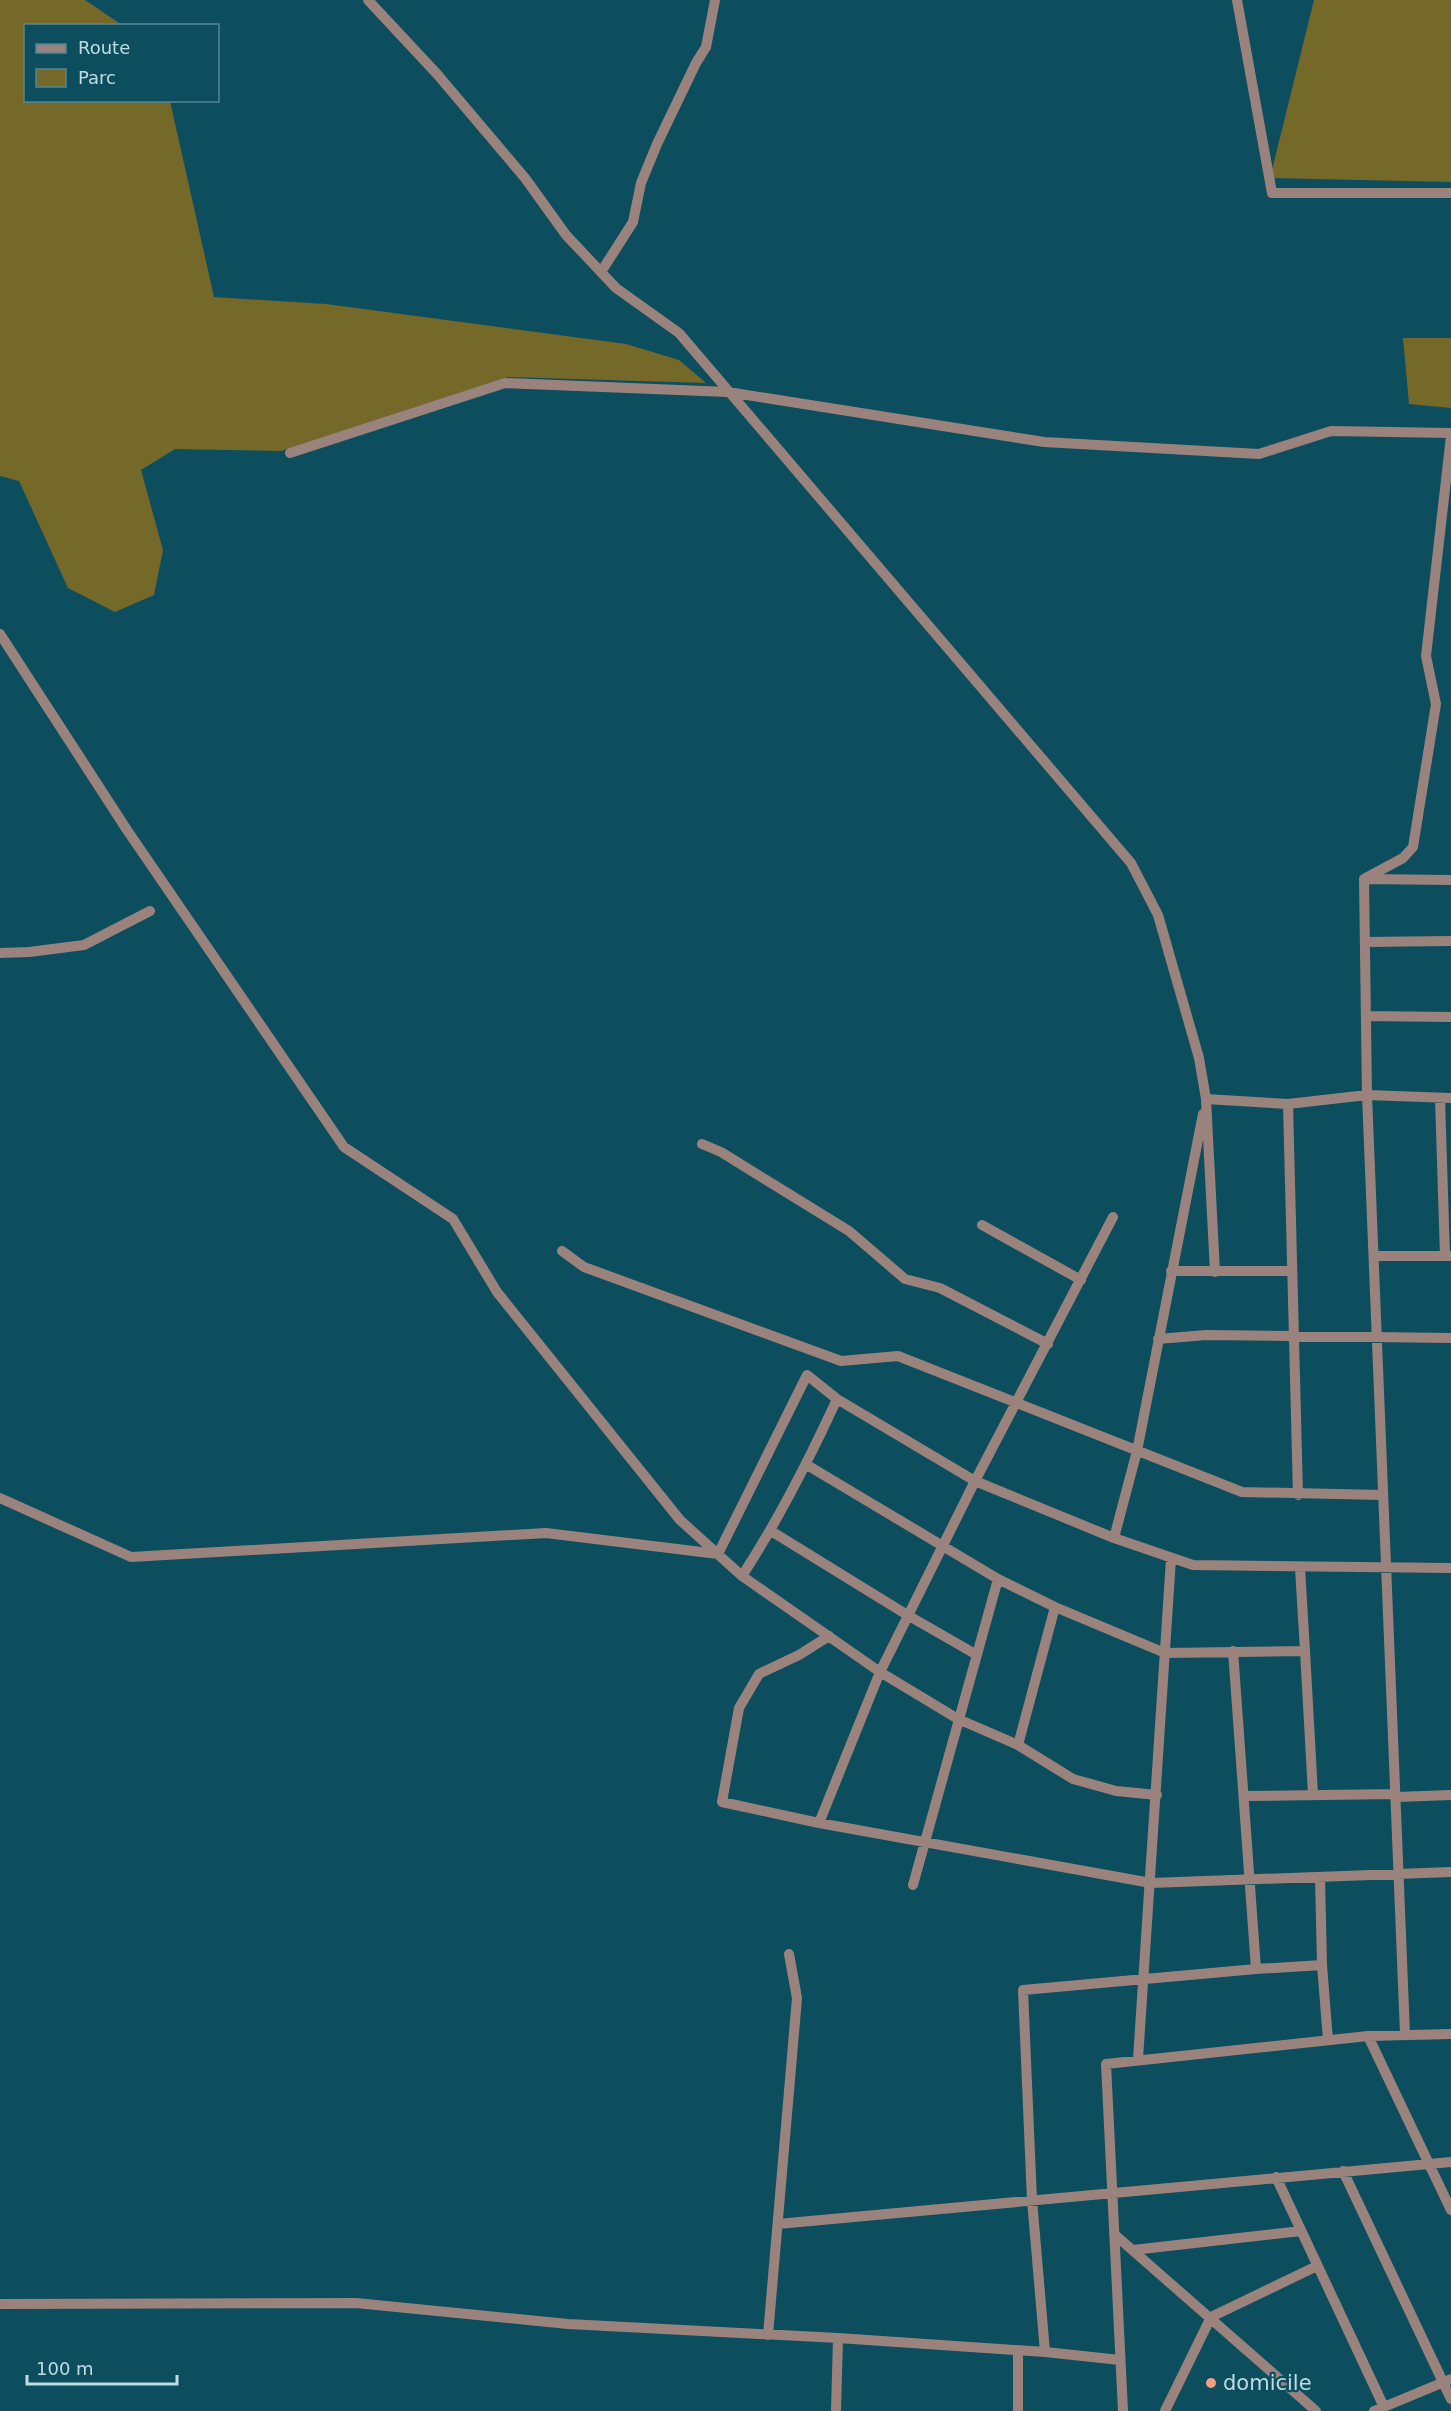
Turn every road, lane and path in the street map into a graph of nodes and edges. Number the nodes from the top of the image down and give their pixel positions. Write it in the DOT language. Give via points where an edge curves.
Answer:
graph roads {
  1 [pos="368,0"];
  2 [pos="715,0"];
  3 [pos="1237,0"];
  4 [pos="1451,194"];
  5 [pos="601,272"];
  6 [pos="728,392"];
  7 [pos="1451,434"];
  8 [pos="290,453"];
  9 [pos="0,634"];
  10 [pos="1364,879"];
  11 [pos="1451,880"];
  12 [pos="150,911"];
  13 [pos="1365,942"];
  14 [pos="1451,942"];
  15 [pos="0,953"];
  16 [pos="1367,1016"];
  17 [pos="1451,1017"];
  18 [pos="1367,1095"];
  19 [pos="1206,1099"];
  20 [pos="1446,1099"];
  21 [pos="1288,1104"];
  22 [pos="702,1144"];
  23 [pos="1113,1217"];
  24 [pos="982,1226"];
  25 [pos="562,1251"];
  26 [pos="1374,1256"];
  27 [pos="1448,1256"];
  28 [pos="1171,1271"];
  29 [pos="1292,1271"];
  30 [pos="1215,1272"];
  31 [pos="1081,1280"];
  32 [pos="1294,1336"];
  33 [pos="1377,1337"];
  34 [pos="1451,1338"];
  35 [pos="1158,1339"];
  36 [pos="1048,1344"];
  37 [pos="837,1399"];
  38 [pos="1018,1404"];
  39 [pos="1137,1451"];
  40 [pos="807,1465"];
  41 [pos="975,1481"];
  42 [pos="1298,1495"];
  43 [pos="1382,1495"];
  44 [pos="0,1498"];
  45 [pos="771,1531"];
  46 [pos="1114,1538"];
  47 [pos="944,1547"];
  48 [pos="718,1554"];
  49 [pos="1171,1559"];
  50 [pos="1299,1568"];
  51 [pos="1386,1568"];
  52 [pos="1451,1568"];
  53 [pos="742,1576"];
  54 [pos="998,1579"];
  55 [pos="1055,1607"];
  56 [pos="909,1616"];
  57 [pos="830,1636"];
  58 [pos="1233,1651"];
  59 [pos="1305,1651"];
  60 [pos="1165,1653"];
  61 [pos="977,1655"];
  62 [pos="880,1672"];
  63 [pos="958,1719"];
  64 [pos="1018,1745"];
  65 [pos="1313,1794"];
  66 [pos="1157,1795"];
  67 [pos="1396,1795"];
  68 [pos="1451,1795"];
  69 [pos="1244,1796"];
  70 [pos="819,1823"];
  71 [pos="925,1842"];
  72 [pos="1451,1872"];
  73 [pos="1399,1875"];
  74 [pos="1320,1877"];
  75 [pos="1250,1880"];
  76 [pos="1151,1882"];
  77 [pos="913,1885"];
  78 [pos="789,1954"];
  79 [pos="1322,1965"];
  80 [pos="1256,1969"];
  81 [pos="1144,1979"];
  82 [pos="1405,2034"];
  83 [pos="1451,2034"];
  84 [pos="1368,2036"];
  85 [pos="1328,2040"];
  86 [pos="1138,2059"];
  87 [pos="1451,2162"];
  88 [pos="1429,2164"];
  89 [pos="1343,2171"];
  90 [pos="1276,2177"];
  91 [pos="1111,2193"];
  92 [pos="1032,2200"];
  93 [pos="1451,2210"];
  94 [pos="778,2224"];
  95 [pos="1301,2231"];
  96 [pos="1114,2234"];
  97 [pos="1133,2250"];
  98 [pos="1317,2266"];
  99 [pos="0,2304"];
  100 [pos="1210,2318"];
  101 [pos="768,2335"];
  102 [pos="838,2338"];
  103 [pos="1018,2350"];
  104 [pos="1044,2352"];
  105 [pos="1120,2360"];
  106 [pos="1447,2380"];
  107 [pos="1451,2399"];
  108 [pos="1379,2409"];
  109 [pos="836,2411"];
  110 [pos="1018,2411"];
  111 [pos="1123,2411"];
  112 [pos="1165,2411"];
  113 [pos="1316,2411"];
  1 -- 5 [label="street" via="437,74 525,178 566,235"];
  2 -- 5 [label="street" via="706,47 657,144 641,183 633,222"];
  3 -- 4 [label="street" via="1272,193"];
  5 -- 6 [label="street" via="616,288 679,333"];
  6 -- 7 [label="street" via="1044,442 1259,454 1330,430"];
  6 -- 8 [label="street" via="505,383"];
  6 -- 19 [label="street" via="1131,863 1158,915 1189,1016"];
  7 -- 10 [label="street" via="1426,656 1436,704 1413,847 1403,858"];
  9 -- 48 [label="street" via="127,830 344,1147 453,1219 497,1292 680,1520"];
  10 -- 11 [label="street"];
  10 -- 13 [label="street"];
  12 -- 15 [label="street" via="84,945"];
  13 -- 14 [label="street"];
  13 -- 16 [label="street"];
  16 -- 17 [label="street"];
  16 -- 18 [label="street"];
  18 -- 20 [label="street"];
  18 -- 21 [label="street"];
  18 -- 26 [label="street"];
  19 -- 21 [label="street"];
  19 -- 28 [label="street"];
  19 -- 30 [label="street"];
  20 -- 27 [label="street"];
  21 -- 29 [label="street"];
  22 -- 36 [label="street" via="849,1231 905,1279 940,1288"];
  23 -- 31 [label="street"];
  24 -- 31 [label="street"];
  25 -- 38 [label="street" via="584,1267 841,1361 898,1356"];
  26 -- 27 [label="street"];
  26 -- 33 [label="street"];
  28 -- 30 [label="street"];
  28 -- 35 [label="street"];
  29 -- 30 [label="street"];
  29 -- 32 [label="street"];
  31 -- 36 [label="street"];
  32 -- 33 [label="street"];
  32 -- 35 [label="street"];
  32 -- 42 [label="street"];
  33 -- 34 [label="street"];
  33 -- 43 [label="street"];
  35 -- 39 [label="street"];
  36 -- 38 [label="street"];
  37 -- 40 [label="street"];
  37 -- 41 [label="street"];
  37 -- 48 [label="street" via="807,1375"];
  38 -- 39 [label="street"];
  38 -- 41 [label="street"];
  39 -- 42 [label="street" via="1242,1492"];
  39 -- 46 [label="street"];
  40 -- 45 [label="street"];
  40 -- 47 [label="street"];
  41 -- 46 [label="street"];
  41 -- 47 [label="street"];
  42 -- 43 [label="street"];
  43 -- 51 [label="street"];
  44 -- 48 [label="street" via="131,1557 546,1533"];
  45 -- 53 [label="street"];
  45 -- 56 [label="street"];
  46 -- 49 [label="street"];
  47 -- 54 [label="street"];
  47 -- 56 [label="street"];
  48 -- 53 [label="street"];
  49 -- 50 [label="street" via="1194,1565"];
  49 -- 60 [label="street"];
  50 -- 51 [label="street"];
  50 -- 59 [label="street"];
  51 -- 52 [label="street"];
  51 -- 67 [label="street"];
  53 -- 57 [label="street"];
  54 -- 55 [label="street"];
  54 -- 61 [label="street"];
  55 -- 60 [label="street"];
  55 -- 64 [label="street"];
  56 -- 61 [label="street"];
  56 -- 62 [label="street"];
  57 -- 62 [label="street"];
  57 -- 70 [label="street" via="759,1674 739,1708 722,1802"];
  58 -- 59 [label="street"];
  58 -- 60 [label="street"];
  58 -- 69 [label="street"];
  59 -- 65 [label="street"];
  60 -- 66 [label="street"];
  61 -- 63 [label="street"];
  62 -- 63 [label="street"];
  62 -- 70 [label="street"];
  63 -- 64 [label="street"];
  63 -- 71 [label="street"];
  64 -- 66 [label="street" via="1073,1779 1116,1791"];
  65 -- 67 [label="street"];
  65 -- 69 [label="street"];
  66 -- 76 [label="street"];
  67 -- 68 [label="street"];
  67 -- 73 [label="street"];
  69 -- 75 [label="street"];
  70 -- 71 [label="street"];
  71 -- 76 [label="street"];
  71 -- 77 [label="street"];
  72 -- 73 [label="street"];
  73 -- 74 [label="street"];
  73 -- 82 [label="street"];
  74 -- 75 [label="street"];
  74 -- 79 [label="street"];
  75 -- 76 [label="street"];
  75 -- 80 [label="street"];
  76 -- 81 [label="street"];
  78 -- 94 [label="street" via="796,1998"];
  79 -- 80 [label="street"];
  79 -- 85 [label="street"];
  80 -- 81 [label="street"];
  81 -- 86 [label="street"];
  81 -- 92 [label="street" via="1023,1990"];
  82 -- 83 [label="street"];
  82 -- 84 [label="street"];
  84 -- 85 [label="street"];
  84 -- 88 [label="street"];
  85 -- 86 [label="street"];
  86 -- 91 [label="street" via="1106,2064"];
  87 -- 88 [label="street"];
  88 -- 89 [label="street"];
  88 -- 93 [label="street"];
  89 -- 90 [label="street"];
  89 -- 106 [label="street"];
  90 -- 91 [label="street"];
  90 -- 95 [label="street"];
  91 -- 92 [label="street"];
  91 -- 96 [label="street"];
  92 -- 94 [label="street"];
  92 -- 104 [label="street"];
  94 -- 101 [label="street"];
  95 -- 97 [label="street"];
  95 -- 98 [label="street"];
  96 -- 97 [label="street"];
  96 -- 105 [label="street"];
  97 -- 100 [label="street"];
  98 -- 100 [label="street"];
  98 -- 108 [label="street"];
  99 -- 101 [label="street" via="356,2303 568,2324"];
  100 -- 112 [label="street"];
  100 -- 113 [label="street"];
  101 -- 102 [label="street"];
  102 -- 103 [label="street"];
  102 -- 109 [label="street"];
  103 -- 104 [label="street"];
  103 -- 110 [label="street"];
  104 -- 105 [label="street"];
  105 -- 111 [label="street"];
  106 -- 107 [label="street"];
  106 -- 108 [label="street"];
}
